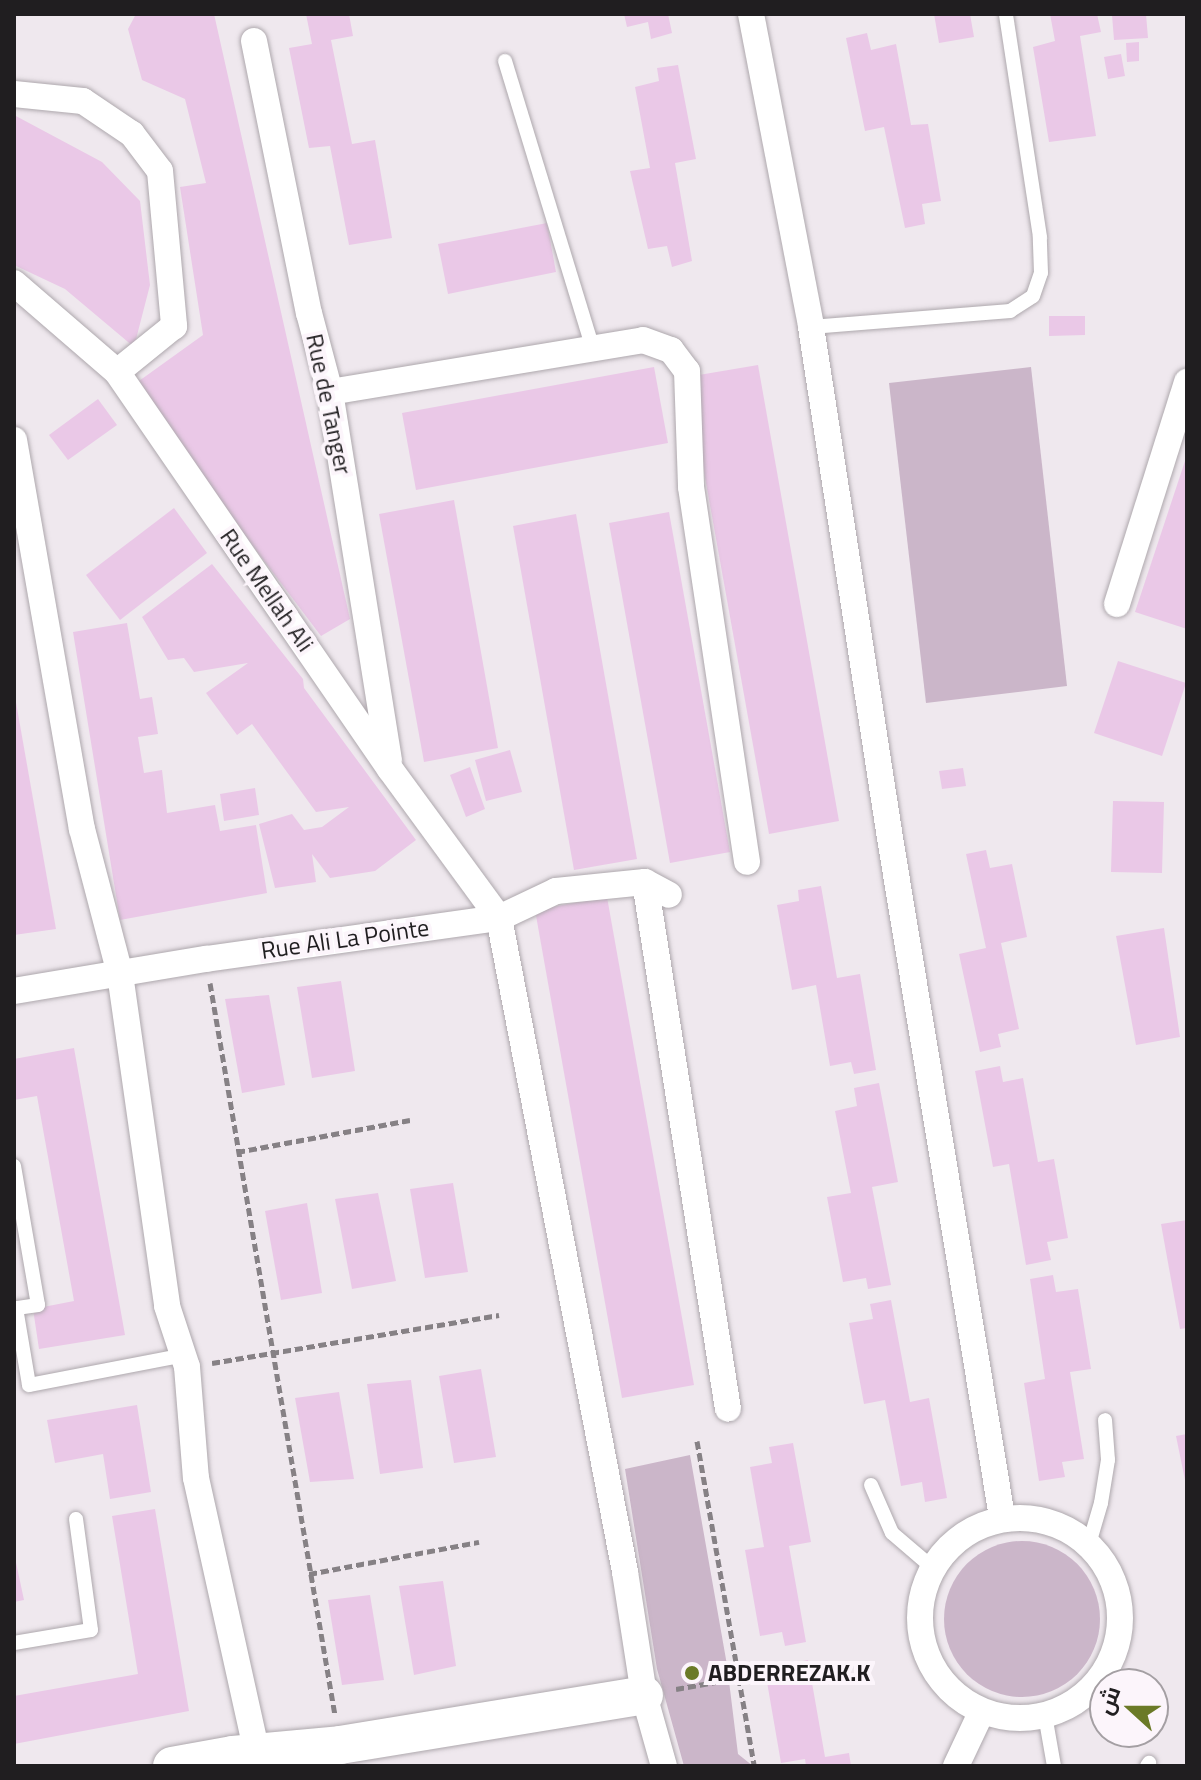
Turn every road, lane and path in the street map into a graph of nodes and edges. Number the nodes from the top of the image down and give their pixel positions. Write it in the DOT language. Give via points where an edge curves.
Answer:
graph roads {
  1 [pos="751,14"];
  2 [pos="1006,14"];
  3 [pos="254,41"];
  4 [pos="505,61"];
  5 [pos="14,94"];
  6 [pos="14,283"];
  7 [pos="811,327"];
  8 [pos="593,348"];
  9 [pos="117,372"];
  10 [pos="1187,382"];
  11 [pos="330,392"];
  12 [pos="14,440"];
  13 [pos="1117,604"];
  14 [pos="390,769"];
  15 [pos="747,862"];
  16 [pos="645,882"];
  17 [pos="669,895"];
  18 [pos="499,918"];
  19 [pos="206,959"];
  20 [pos="120,974"];
  21 [pos="14,991"];
  22 [pos="410,1120"];
  23 [pos="237,1152"];
  24 [pos="14,1166"];
  25 [pos="499,1315"];
  26 [pos="271,1353"];
  27 [pos="186,1361"];
  28 [pos="728,1409"];
  29 [pos="1105,1420"];
  30 [pos="697,1441"];
  31 [pos="871,1485"];
  32 [pos="1002,1517"];
  33 [pos="76,1519"];
  34 [pos="479,1542"];
  35 [pos="1089,1544"];
  36 [pos="933,1568"];
  37 [pos="309,1574"];
  38 [pos="14,1643"];
  39 [pos="738,1678"];
  40 [pos="644,1695"];
  41 [pos="981,1713"];
  42 [pos="1045,1715"];
  43 [pos="340,1745"];
  44 [pos="257,1754"];
  45 [pos="754,1765"];
  46 [pos="172,1766"];
  47 [pos="664,1766"];
  48 [pos="956,1766"];
  49 [pos="1054,1766"];
  1 -- 7 [label="street"];
  2 -- 7 [label="lane" via="1040,237 1041,273 1033,296 1010,311"];
  3 -- 11 [label="street, Rue de Tanger"];
  4 -- 8 [label="lane"];
  5 -- 9 [label="street" via="83,101 132,134 160,171 174,326"];
  6 -- 9 [label="street, Rue Mellah Ali"];
  7 -- 32 [label="street"];
  8 -- 11 [label="street"];
  8 -- 15 [label="street" via="643,340 671,350 687,371 691,487"];
  9 -- 14 [label="street, Rue Mellah Ali"];
  10 -- 13 [label="street"];
  11 -- 14 [label="street, Rue de Tanger"];
  12 -- 20 [label="street" via="82,829"];
  14 -- 18 [label="street, Rue Mellah Ali"];
  16 -- 17 [label="street"];
  16 -- 18 [label="street, Rue Ali La Pointe" via="556,891"];
  16 -- 28 [label="street"];
  18 -- 19 [label="street, Rue Ali La Pointe"];
  18 -- 40 [label="street"];
  19 -- 20 [label="street, Rue Ali La Pointe"];
  19 -- 23 [label="path"];
  20 -- 21 [label="street, Rue Ali La Pointe"];
  20 -- 27 [label="street" via="167,1306"];
  22 -- 23 [label="path"];
  23 -- 26 [label="path"];
  24 -- 27 [label="lane" via="38,1305 16,1308 29,1385"];
  25 -- 26 [label="path"];
  26 -- 27 [label="path"];
  26 -- 37 [label="path"];
  27 -- 44 [label="street" via="196,1478"];
  29 -- 35 [label="lane" via="1108,1460"];
  30 -- 39 [label="path"];
  31 -- 36 [label="lane" via="892,1533"];
  32 -- 35 [label="street" via="1053,1523"];
  32 -- 36 [label="street" via="974,1527"];
  33 -- 38 [label="lane" via="91,1630"];
  34 -- 37 [label="path"];
  35 -- 42 [label="street" via="1115,1583 1121,1611 1117,1646 1105,1673 1081,1699"];
  36 -- 41 [label="street" via="921,1600 921,1631 935,1672"];
  37 -- 43 [label="path"];
  39 -- 40 [label="path"];
  39 -- 45 [label="path"];
  40 -- 43 [label="street"];
  40 -- 47 [label="street"];
  41 -- 42 [label="street" via="1024,1719"];
  41 -- 48 [label="street"];
  42 -- 49 [label="lane"];
  43 -- 44 [label="street"];
  44 -- 46 [label="street"];
}
